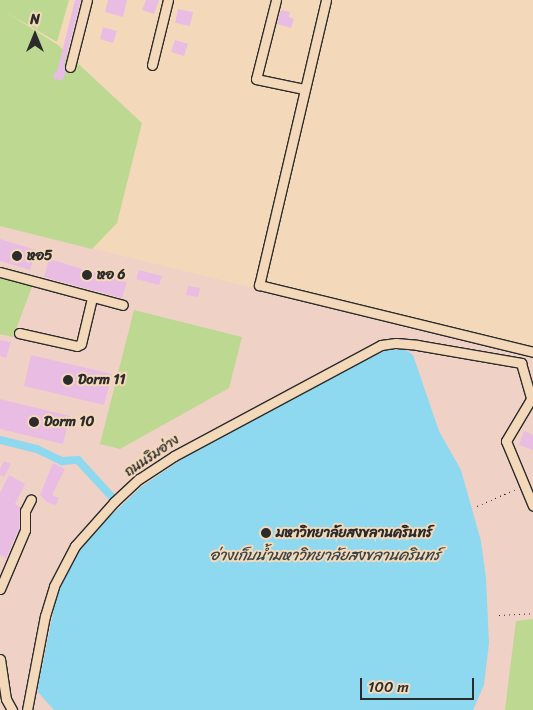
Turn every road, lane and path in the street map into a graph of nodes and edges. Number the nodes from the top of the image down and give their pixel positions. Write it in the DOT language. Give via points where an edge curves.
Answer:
graph roads {
  1 [pos="87,0"];
  2 [pos="168,0"];
  3 [pos="276,0"];
  4 [pos="326,0"];
  5 [pos="152,65"];
  6 [pos="70,67"];
  7 [pos="304,89"];
  8 [pos="0,272"];
  9 [pos="92,298"];
  10 [pos="122,306"];
  11 [pos="19,332"];
  12 [pos="533,352"];
  13 [pos="532,400"];
  14 [pos="523,485"];
  15 [pos="31,499"];
  16 [pos="477,506"];
  17 [pos="533,506"];
  18 [pos="1,585"];
  19 [pos="533,613"];
  20 [pos="499,615"];
  21 [pos="0,660"];
  22 [pos="12,710"];
  23 [pos="27,710"];
  1 -- 6 [label="street"];
  2 -- 5 [label="street"];
  3 -- 7 [label="street" via="256,79"];
  4 -- 7 [label="street"];
  7 -- 12 [label="street" via="259,285"];
  8 -- 9 [label="street"];
  9 -- 10 [label="street"];
  9 -- 11 [label="street" via="77,346"];
  13 -- 14 [label="street" via="506,441"];
  13 -- 23 [label="street, ถนนริมอ่าง" via="521,362 417,345 385,344 174,456 139,479 75,546 54,586 44,616"];
  14 -- 16 [label="path"];
  14 -- 17 [label="street"];
  15 -- 18 [label="street" via="25,511 25,530"];
  19 -- 20 [label="path"];
  21 -- 22 [label="street" via="6,699"];
}
